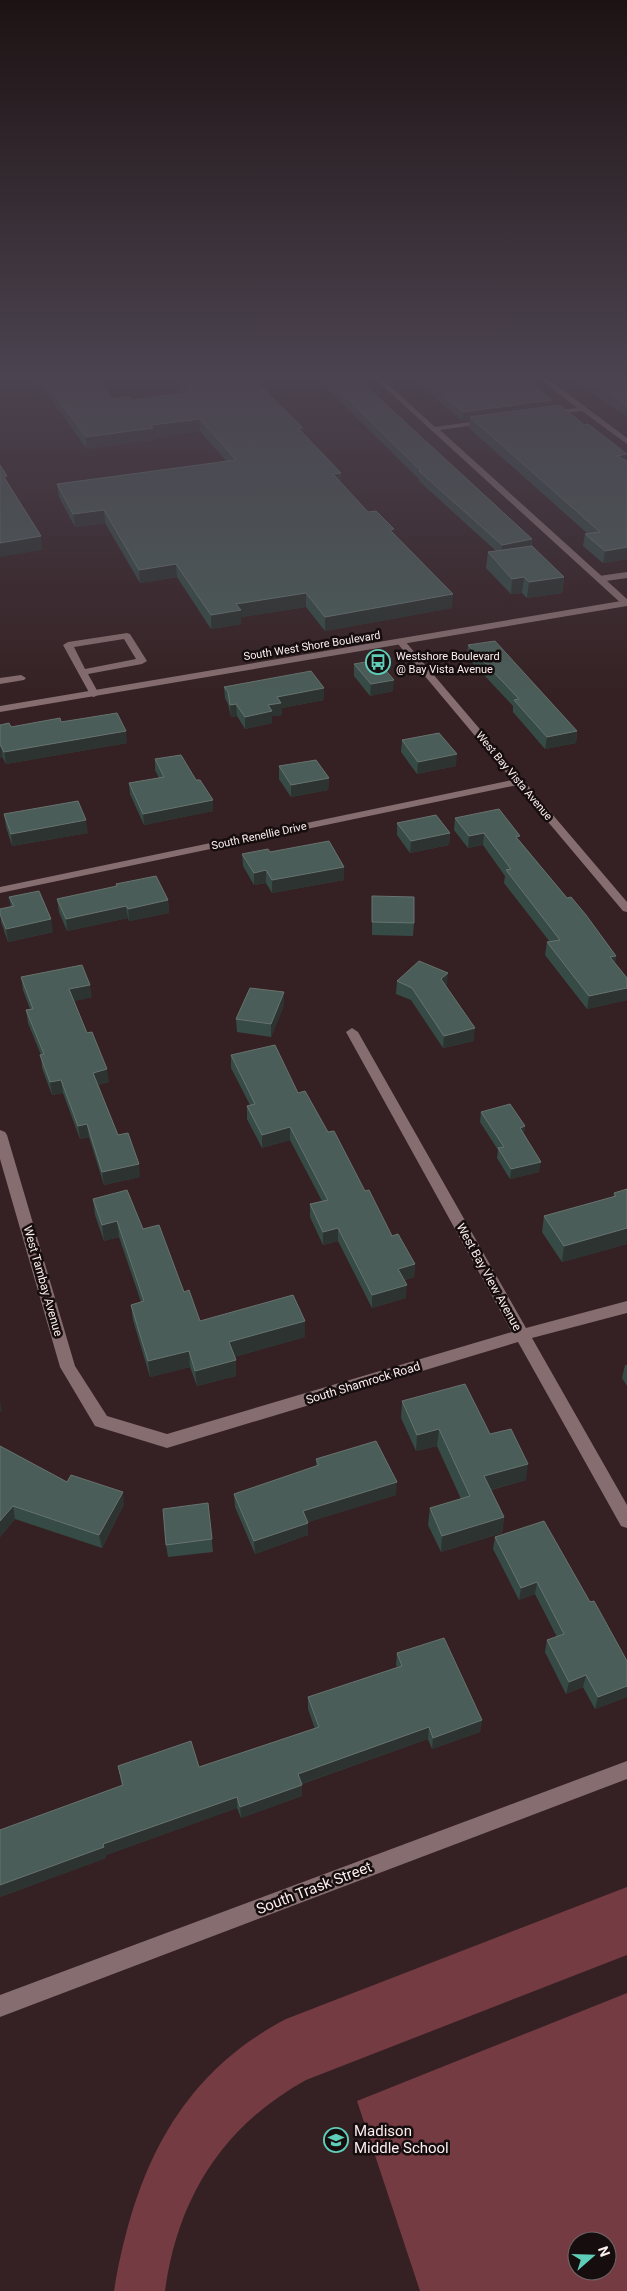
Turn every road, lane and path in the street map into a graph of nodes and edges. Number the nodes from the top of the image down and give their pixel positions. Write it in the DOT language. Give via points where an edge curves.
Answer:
graph roads {
  1 [pos="493,483"];
  2 [pos="627,575"];
  3 [pos="599,579"];
  4 [pos="626,603"];
  5 [pos="401,642"];
  6 [pos="0,672"];
  7 [pos="82,672"];
  8 [pos="0,681"];
  9 [pos="94,694"];
  10 [pos="0,709"];
  11 [pos="518,782"];
  12 [pos="0,890"];
  13 [pos="627,909"];
  14 [pos="352,1032"];
  15 [pos="0,1135"];
  16 [pos="627,1307"];
  17 [pos="521,1335"];
  18 [pos="100,1421"];
  19 [pos="627,1521"];
  20 [pos="627,1770"];
  21 [pos="0,2006"];
  1 -- 3 [label="street"];
  2 -- 3 [label="street"];
  3 -- 4 [label="street"];
  4 -- 5 [label="street, South West Shore Boulevard"];
  5 -- 9 [label="street, South West Shore Boulevard"];
  5 -- 11 [label="street, West Bay Vista Avenue"];
  6 -- 8 [label="street" via="19,674"];
  7 -- 7 [label="street" via="68,645 127,636 142,661"];
  7 -- 9 [label="street"];
  9 -- 10 [label="street, South West Shore Boulevard"];
  11 -- 12 [label="street, South Renellie Drive"];
  11 -- 13 [label="street, West Bay Vista Avenue"];
  14 -- 17 [label="street, West Bay View Avenue"];
  15 -- 18 [label="street, West Tambay Avenue" via="68,1367"];
  16 -- 17 [label="street, South Shamrock Road"];
  17 -- 18 [label="street, South Shamrock Road" via="167,1441"];
  17 -- 19 [label="street, West Bay View Avenue"];
  20 -- 21 [label="street, South Trask Street"];
}
